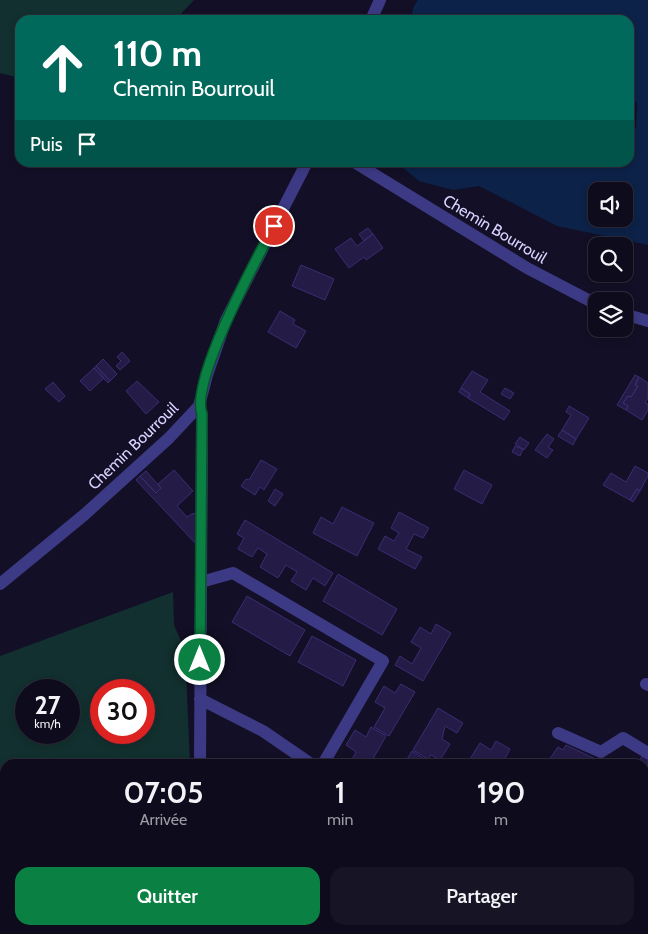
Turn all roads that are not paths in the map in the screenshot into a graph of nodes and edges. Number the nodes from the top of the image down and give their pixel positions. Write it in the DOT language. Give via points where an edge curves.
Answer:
graph roads {
  1 [pos="380,0"];
  2 [pos="373,15"];
  3 [pos="304,167"];
  4 [pos="362,167"];
  5 [pos="588,300"];
  6 [pos="633,317"];
  7 [pos="648,321"];
  8 [pos="199,406"];
  9 [pos="201,582"];
  10 [pos="0,584"];
  11 [pos="200,699"];
  12 [pos="558,733"];
  13 [pos="648,753"];
  14 [pos="200,759"];
  15 [pos="304,759"];
  16 [pos="326,759"];
  1 -- 2 [label="street"];
  3 -- 8 [label="street, Chemin Bourrouil" via="226,320"];
  4 -- 5 [label="street, Chemin Bourrouil" via="528,268"];
  6 -- 7 [label="street"];
  8 -- 9 [label="street" via="202,414"];
  8 -- 10 [label="street, Chemin Bourrouil" via="169,438 84,515"];
  9 -- 11 [label="street"];
  9 -- 16 [label="street" via="233,573 383,661"];
  11 -- 14 [label="street"];
  11 -- 15 [label="street" via="263,731"];
  12 -- 13 [label="street" via="601,752 623,738"];
}
